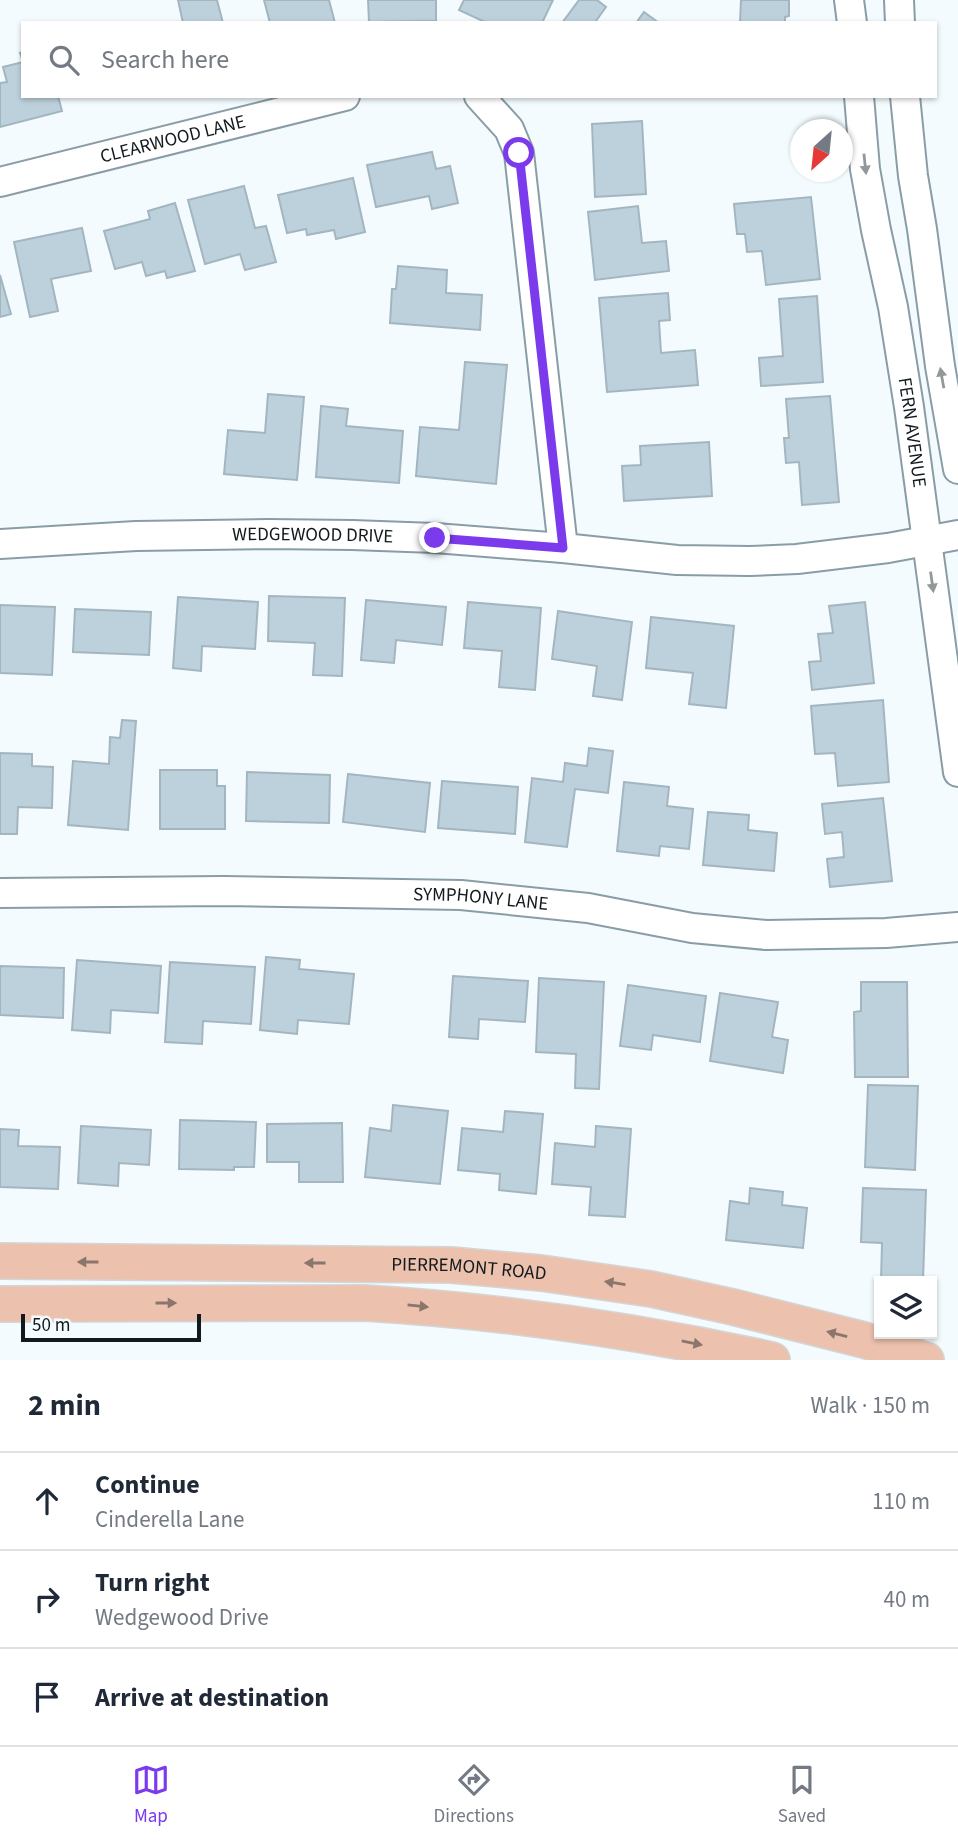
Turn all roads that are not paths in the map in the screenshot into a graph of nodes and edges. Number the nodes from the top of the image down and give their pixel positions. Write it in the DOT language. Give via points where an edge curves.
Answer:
graph roads {
  1 [pos="849,0"];
  2 [pos="899,0"];
  3 [pos="852,21"];
  4 [pos="900,21"];
  5 [pos="337,98"];
  6 [pos="859,98"];
  7 [pos="905,98"];
  8 [pos="485,102"];
  9 [pos="0,182"];
  10 [pos="958,469"];
  11 [pos="958,535"];
  12 [pos="926,541"];
  13 [pos="0,544"];
  14 [pos="563,548"];
  15 [pos="958,772"];
  16 [pos="0,893"];
  17 [pos="958,927"];
  18 [pos="0,1261"];
  19 [pos="368,1263"];
  20 [pos="365,1303"];
  21 [pos="0,1304"];
  22 [pos="772,1360"];
  23 [pos="926,1360"];
  1 -- 3 [label="street"];
  2 -- 4 [label="street"];
  5 -- 9 [label="street, CLEARWOOD LANE"];
  6 -- 12 [label="street, FERN AVENUE, one-way" via="866,169 893,307"];
  10 -- 7 [label="street, FERN AVENUE, one-way"];
  8 -- 14 [label="street" via="509,129 519,153"];
  11 -- 12 [label="street, WEDGEWOOD DRIVE"];
  12 -- 14 [label="street, WEDGEWOOD DRIVE" via="750,561 677,560"];
  12 -- 15 [label="street, FERN AVENUE, one-way"];
  13 -- 14 [label="street, WEDGEWOOD DRIVE" via="268,534 435,538"];
  16 -- 17 [label="street, SYMPHONY LANE" via="461,895 588,908 692,928 766,935"];
  19 -- 18 [label="main road, PIERREMONT ROAD, one-way"];
  19 -- 20 [label="main road"];
  23 -- 19 [label="main road, PIERREMONT ROAD, one-way" via="863,1340 651,1289 451,1265"];
  21 -- 20 [label="main road, one-way"];
  20 -- 22 [label="main road, one-way" via="540,1319 686,1341"];
}
